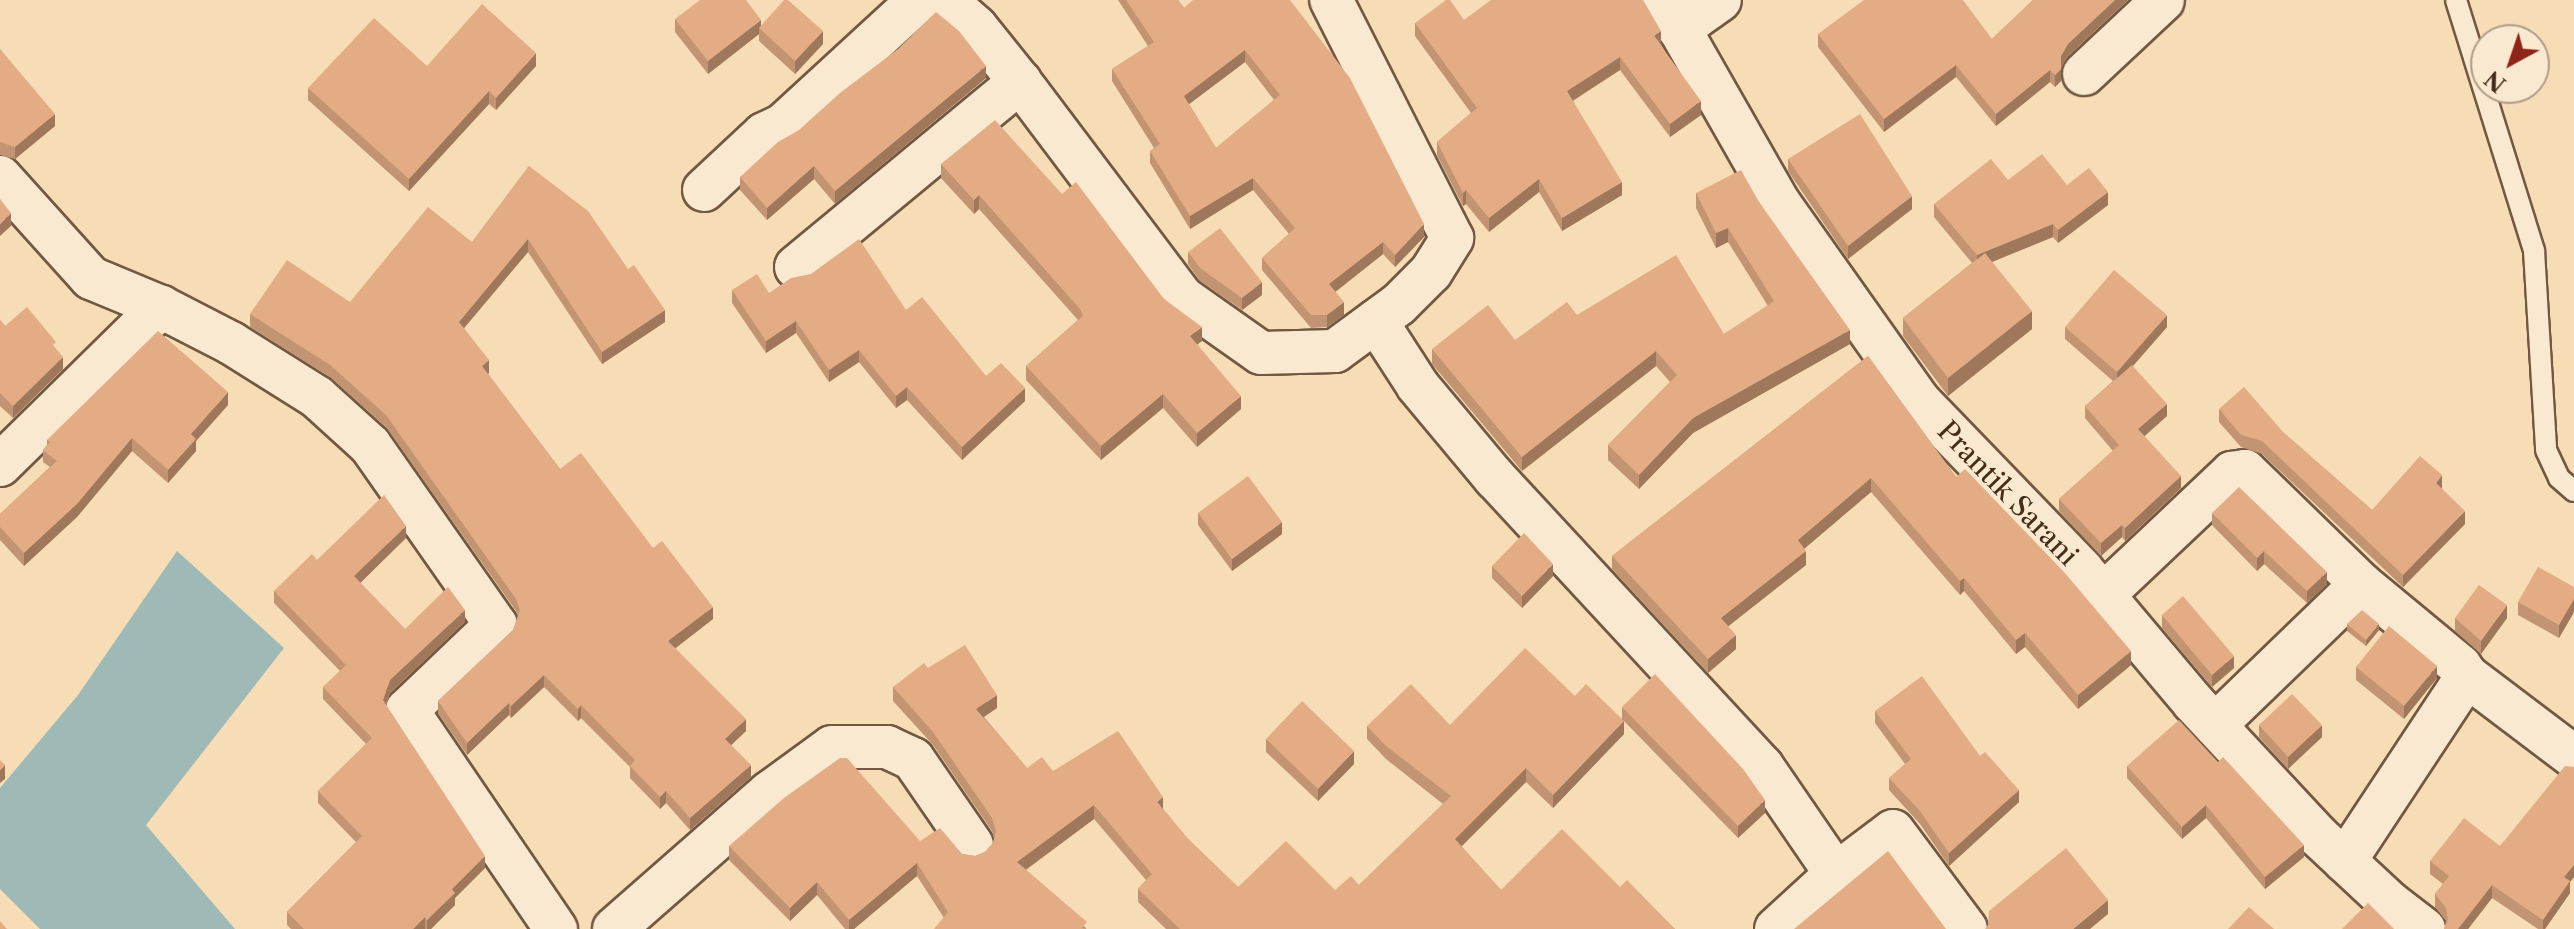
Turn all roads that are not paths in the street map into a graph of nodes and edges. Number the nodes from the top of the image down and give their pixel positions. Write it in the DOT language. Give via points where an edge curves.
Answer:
graph roads {
  1 [pos="919,0"];
  2 [pos="945,0"];
  3 [pos="1331,0"];
  4 [pos="1720,0"];
  5 [pos="2163,0"];
  6 [pos="2456,0"];
  7 [pos="1671,15"];
  8 [pos="2084,74"];
  9 [pos="1020,82"];
  10 [pos="0,177"];
  11 [pos="704,190"];
  12 [pos="796,267"];
  13 [pos="161,307"];
  14 [pos="1376,321"];
  15 [pos="0,465"];
  16 [pos="2574,491"];
  17 [pos="2361,584"];
  18 [pos="2103,595"];
  19 [pos="2467,676"];
  20 [pos="2215,725"];
  21 [pos="2574,757"];
  22 [pos="972,845"];
  23 [pos="2345,861"];
  24 [pos="1836,874"];
  25 [pos="556,929"];
  26 [pos="614,929"];
  27 [pos="1776,929"];
  28 [pos="1966,929"];
  29 [pos="2424,929"];
  1 -- 11 [label="street"];
  2 -- 9 [label="street" via="976,27"];
  3 -- 14 [label="street" via="1452,238 1431,272"];
  4 -- 7 [label="street"];
  5 -- 8 [label="street"];
  6 -- 16 [label="lane" via="2534,251 2546,450 2559,478"];
  7 -- 18 [label="street, Prantik Sarani" via="1779,203 1920,402"];
  9 -- 12 [label="street"];
  9 -- 14 [label="street" via="1183,298 1261,353 1335,351"];
  10 -- 13 [label="street" via="91,278"];
  13 -- 15 [label="street"];
  13 -- 25 [label="street" via="317,397 370,445 496,625 407,710"];
  14 -- 24 [label="street" via="1418,386 1495,478 1762,766"];
  17 -- 18 [label="street" via="2245,471 2232,473"];
  17 -- 19 [label="street"];
  17 -- 20 [label="street"];
  18 -- 20 [label="street, Prantik Sarani"];
  19 -- 21 [label="street"];
  19 -- 23 [label="street"];
  20 -- 23 [label="street, Prantik Sarani"];
  22 -- 26 [label="street" via="913,759 887,747 832,747 769,793"];
  23 -- 29 [label="street, Prantik Sarani"];
  24 -- 27 [label="street"];
  24 -- 28 [label="street" via="1893,831"];
}
